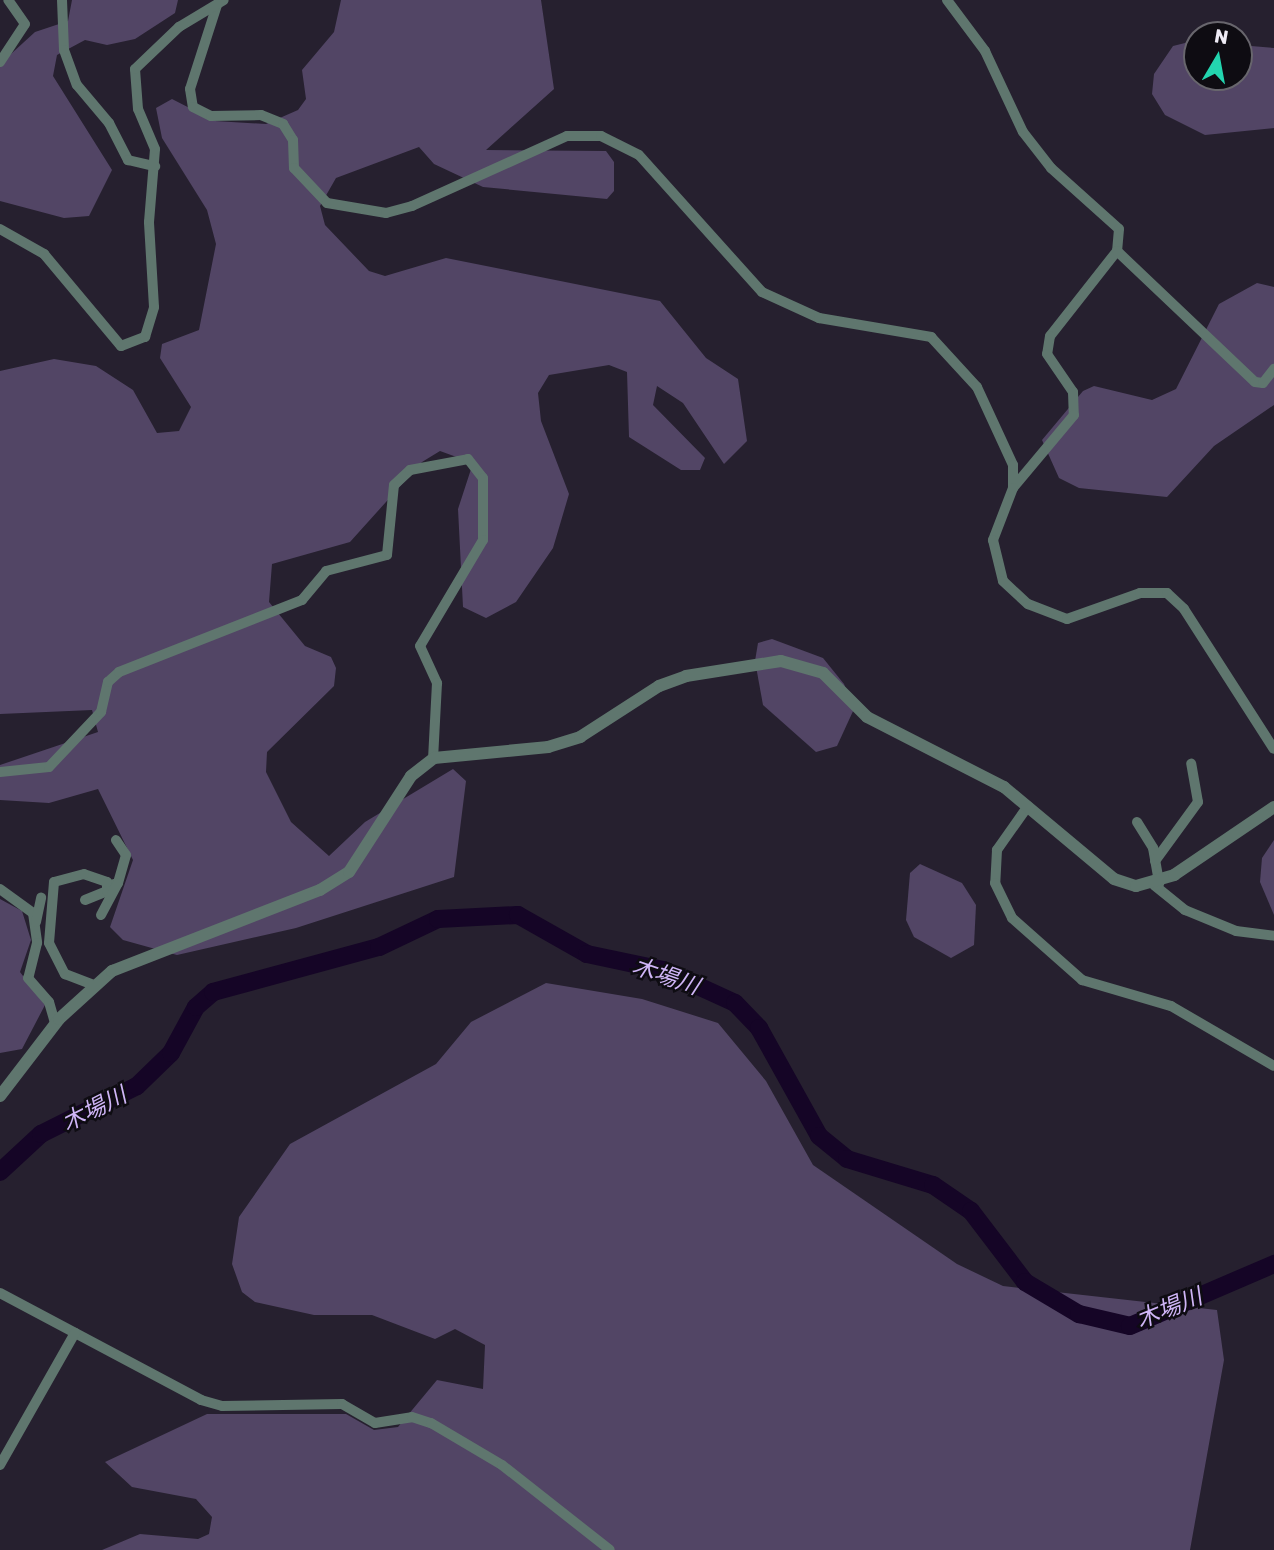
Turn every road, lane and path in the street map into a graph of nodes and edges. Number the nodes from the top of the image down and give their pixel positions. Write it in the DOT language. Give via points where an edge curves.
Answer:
graph roads {
  1 [pos="8,0"];
  2 [pos="62,0"];
  3 [pos="947,0"];
  4 [pos="220,3"];
  5 [pos="0,62"];
  6 [pos="155,166"];
  7 [pos="0,229"];
  8 [pos="1117,251"];
  9 [pos="1274,369"];
  10 [pos="1013,488"];
  11 [pos="1274,749"];
  12 [pos="433,760"];
  13 [pos="1191,764"];
  14 [pos="0,772"];
  15 [pos="1028,806"];
  16 [pos="1274,807"];
  17 [pos="1137,822"];
  18 [pos="116,840"];
  19 [pos="1155,861"];
  20 [pos="112,884"];
  21 [pos="1156,884"];
  22 [pos="2,894"];
  23 [pos="41,898"];
  24 [pos="85,900"];
  25 [pos="101,915"];
  26 [pos="37,924"];
  27 [pos="51,926"];
  28 [pos="1274,936"];
  29 [pos="93,985"];
  30 [pos="55,1023"];
  31 [pos="1274,1066"];
  32 [pos="0,1096"];
  33 [pos="0,1293"];
  34 [pos="75,1333"];
  35 [pos="0,1465"];
  36 [pos="610,1550"];
  1 -- 5 [label="street" via="25,24"];
  2 -- 6 [label="street" via="64,50 77,85 109,123 128,160"];
  3 -- 8 [label="street" via="985,51 1023,132 1051,168 1119,229"];
  4 -- 6 [label="street" via="179,27 135,69 138,109"];
  4 -- 10 [label="street" via="190,89 193,107 211,116 261,115 283,124 293,140 294,168 327,203 386,213 567,136 619,141 639,155 750,284 819,318 919,331 944,348 977,387 1005,441"];
  6 -- 7 [label="street" via="149,222 154,306 150,330 134,346 121,346 106,332 44,254"];
  8 -- 9 [label="street" via="1255,382 1263,383"];
  8 -- 10 [label="street" via="1050,336 1047,354 1073,392 1074,415"];
  10 -- 11 [label="street" via="993,540 1003,581 1028,604 1067,618 1084,618 1140,593 1167,593 1185,609"];
  12 -- 14 [label="street" via="437,683 420,646 483,540 484,478 468,459 410,470 394,485 387,555 326,571 302,600 119,672 108,682 101,712 49,766"];
  12 -- 15 [label="street" via="456,751 548,747 580,737 659,686 686,676 798,662 846,690 891,733 977,772"];
  12 -- 29 [label="street" via="411,776 349,872 320,890 135,959"];
  13 -- 19 [label="street" via="1198,802"];
  15 -- 21 [label="street" via="1114,879"];
  15 -- 31 [label="street" via="997,850 995,883 1012,918 1082,980 1171,1006"];
  16 -- 21 [label="street"];
  17 -- 19 [label="street"];
  18 -- 20 [label="street" via="126,855"];
  19 -- 21 [label="street"];
  20 -- 24 [label="street"];
  20 -- 25 [label="street"];
  20 -- 27 [label="street" via="84,874 54,882"];
  21 -- 28 [label="street" via="1185,910 1236,932"];
  22 -- 26 [label="street"];
  23 -- 26 [label="street"];
  26 -- 27 [label="street"];
  26 -- 30 [label="street" via="28,978 49,1002"];
  27 -- 29 [label="street" via="49,943 65,974"];
  29 -- 30 [label="street"];
  30 -- 32 [label="street"];
  33 -- 34 [label="street"];
  34 -- 35 [label="street"];
  34 -- 36 [label="street" via="222,1406 342,1404 375,1423 412,1417 431,1423 502,1465"];
}
